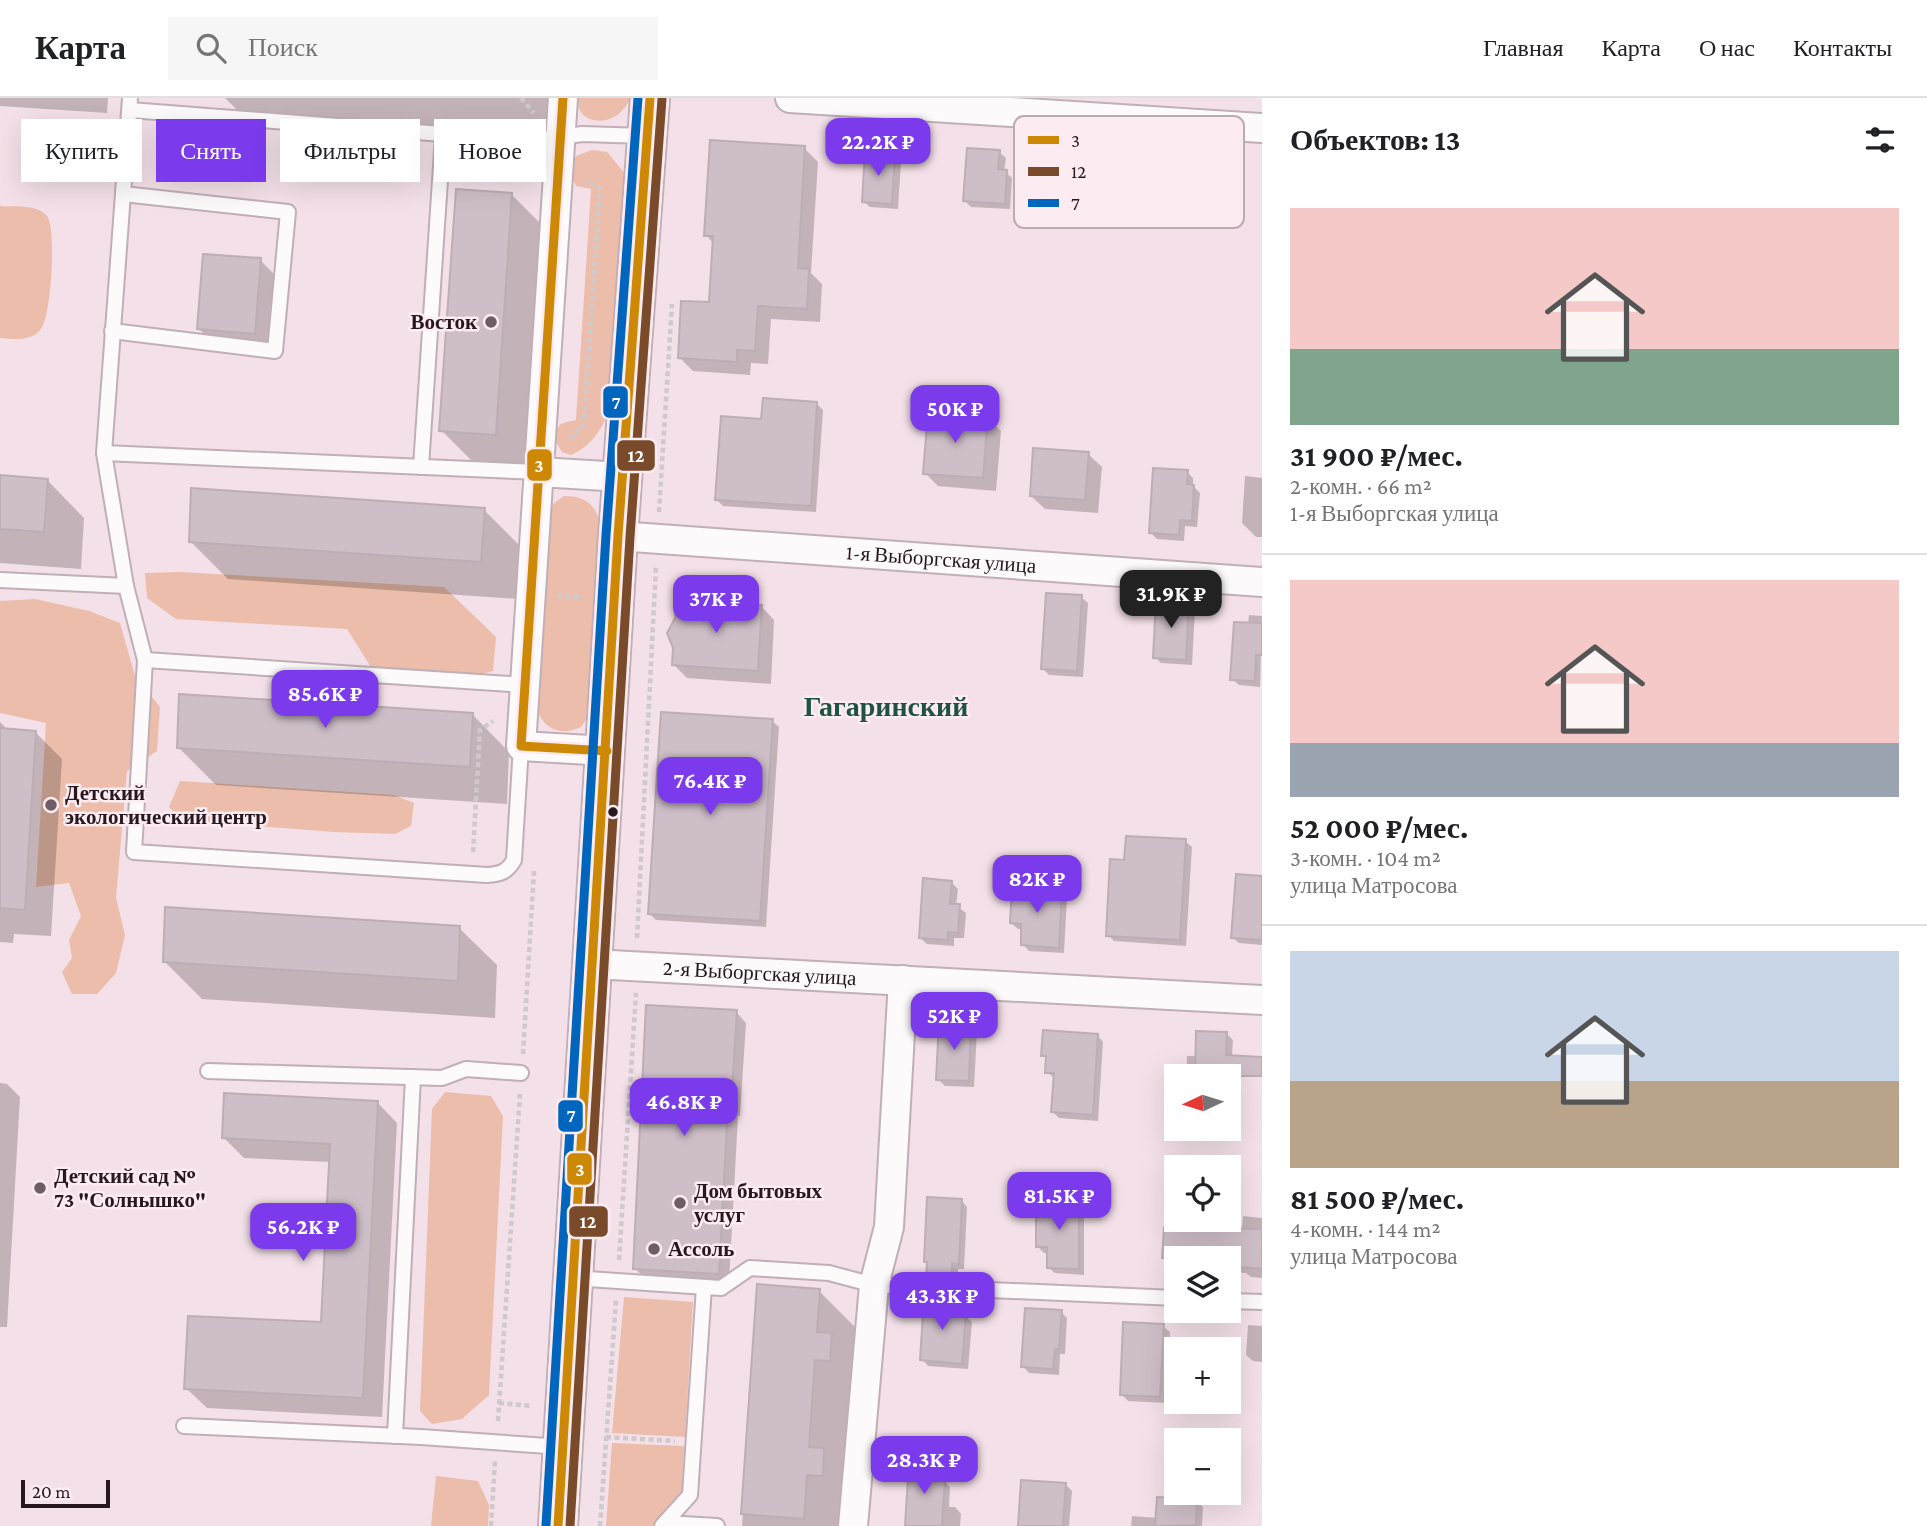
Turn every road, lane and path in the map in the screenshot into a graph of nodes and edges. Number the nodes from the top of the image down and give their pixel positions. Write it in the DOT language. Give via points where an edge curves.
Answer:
graph roads {
  1 [pos="563,98"];
  2 [pos="650,98"];
  3 [pos="790,98"];
  4 [pos="130,104"];
  5 [pos="1073,116"];
  6 [pos="1244,127"];
  7 [pos="1262,128"];
  8 [pos="434,134"];
  9 [pos="571,136"];
  10 [pos="647,136"];
  11 [pos="546,139"];
  12 [pos="440,182"];
  13 [pos="123,194"];
  14 [pos="673,291"];
  15 [pos="111,331"];
  16 [pos="104,453"];
  17 [pos="421,467"];
  18 [pos="550,473"];
  19 [pos="622,477"];
  20 [pos="618,536"];
  21 [pos="657,539"];
  22 [pos="0,580"];
  23 [pos="1262,582"];
  24 [pos="126,586"];
  25 [pos="145,660"];
  26 [pos="525,685"];
  27 [pos="521,746"];
  28 [pos="607,751"];
  29 [pos="534,869"];
  30 [pos="592,964"];
  31 [pos="637,966"];
  32 [pos="903,980"];
  33 [pos="1262,1000"];
  34 [pos="208,1071"];
  35 [pos="522,1073"];
  36 [pos="413,1077"];
  37 [pos="573,1278"];
  38 [pos="618,1282"];
  39 [pos="874,1285"];
  40 [pos="704,1287"];
  41 [pos="1164,1297"];
  42 [pos="1241,1301"];
  43 [pos="1262,1302"];
  44 [pos="184,1426"];
  45 [pos="395,1436"];
  46 [pos="606,1437"];
  47 [pos="496,1441"];
  48 [pos="693,1442"];
  49 [pos="562,1447"];
  50 [pos="663,1524"];
  51 [pos="491,1526"];
  52 [pos="558,1526"];
  53 [pos="600,1526"];
  54 [pos="716,1526"];
  55 [pos="853,1526"];
  1 -- 9 [label="street"];
  2 -- 10 [label="main road"];
  3 -- 5 [label="street"];
  4 -- 8 [label="lane"];
  4 -- 13 [label="lane"];
  6 -- 7 [label="street"];
  9 -- 10 [label="lane"];
  9 -- 11 [label="lane"];
  9 -- 18 [label="street"];
  9 -- 18 [label="path" via="579,177 600,188 584,424 562,447"];
  10 -- 19 [label="main road"];
  12 -- 17 [label="lane"];
  13 -- 15 [label="lane"];
  13 -- 15 [label="lane" via="288,212 275,351"];
  14 -- 21 [label="path"];
  15 -- 16 [label="lane"];
  16 -- 17 [label="lane"];
  16 -- 24 [label="lane"];
  17 -- 18 [label="lane"];
  18 -- 19 [label="street"];
  18 -- 26 [label="street"];
  19 -- 20 [label="main road"];
  20 -- 21 [label="street, 1-я Выборгская улица"];
  20 -- 28 [label="main road"];
  21 -- 23 [label="street, 1-я Выборгская улица"];
  21 -- 31 [label="path"];
  22 -- 24 [label="lane"];
  24 -- 25 [label="lane"];
  25 -- 26 [label="lane"];
  25 -- 27 [label="lane" via="134,852 501,874 514,860"];
  26 -- 27 [label="street"];
  27 -- 28 [label="street"];
  28 -- 30 [label="main road"];
  29 -- 35 [label="path"];
  30 -- 31 [label="street, 2-я Выборгская улица"];
  30 -- 37 [label="main road"];
  31 -- 32 [label="street, 2-я Выборгская улица"];
  31 -- 38 [label="path"];
  32 -- 33 [label="street, 2-я Выборгская улица"];
  32 -- 39 [label="street" via="889,1227"];
  34 -- 36 [label="lane"];
  35 -- 36 [label="lane" via="466,1069 442,1078"];
  35 -- 47 [label="path"];
  36 -- 45 [label="lane"];
  37 -- 38 [label="lane"];
  37 -- 49 [label="main road"];
  38 -- 40 [label="lane"];
  38 -- 46 [label="path"];
  39 -- 40 [label="lane" via="829,1273 750,1268 721,1288"];
  39 -- 41 [label="lane"];
  39 -- 55 [label="street"];
  40 -- 48 [label="lane"];
  42 -- 43 [label="lane"];
  44 -- 45 [label="lane"];
  45 -- 47 [label="lane"];
  46 -- 48 [label="path"];
  46 -- 53 [label="path"];
  47 -- 49 [label="lane"];
  47 -- 51 [label="path"];
  48 -- 50 [label="lane" via="690,1495"];
  49 -- 52 [label="main road"];
  50 -- 54 [label="lane"];
}
